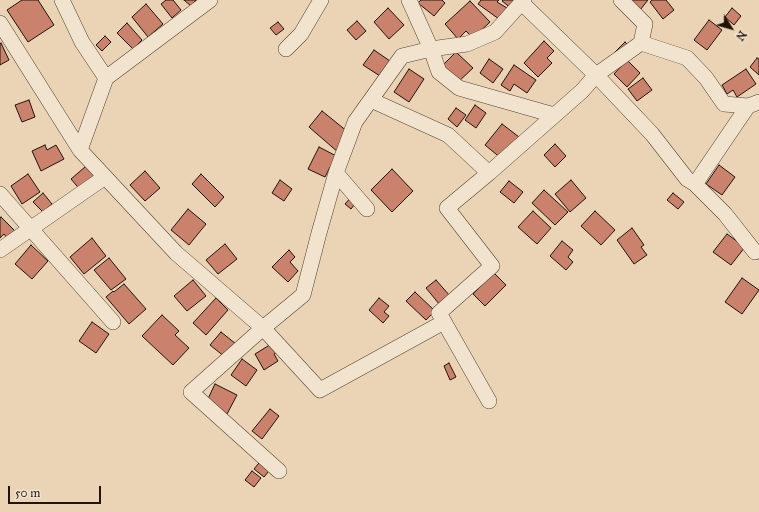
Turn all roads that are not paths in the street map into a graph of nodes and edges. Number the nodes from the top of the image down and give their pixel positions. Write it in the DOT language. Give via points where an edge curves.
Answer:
graph roads {
  1 [pos="62,0"];
  2 [pos="210,0"];
  3 [pos="321,0"];
  4 [pos="409,0"];
  5 [pos="621,0"];
  6 [pos="523,1"];
  7 [pos="0,22"];
  8 [pos="641,43"];
  9 [pos="286,49"];
  10 [pos="431,49"];
  11 [pos="596,75"];
  12 [pos="106,78"];
  13 [pos="371,100"];
  14 [pos="754,104"];
  15 [pos="554,115"];
  16 [pos="80,150"];
  17 [pos="489,172"];
  18 [pos="336,173"];
  19 [pos="105,177"];
  20 [pos="695,184"];
  21 [pos="0,194"];
  22 [pos="367,209"];
  23 [pos="31,228"];
  24 [pos="0,250"];
  25 [pos="755,252"];
  26 [pos="113,322"];
  27 [pos="444,322"];
  28 [pos="263,328"];
  29 [pos="488,401"];
  30 [pos="279,471"];
  1 -- 12 [label="street" via="82,42"];
  2 -- 12 [label="street"];
  3 -- 9 [label="street" via="301,34"];
  4 -- 10 [label="street"];
  5 -- 8 [label="street" via="645,24"];
  6 -- 10 [label="street" via="495,32 467,44"];
  6 -- 11 [label="street"];
  7 -- 16 [label="street"];
  8 -- 11 [label="street"];
  8 -- 14 [label="street" via="687,58 706,78 724,104"];
  10 -- 13 [label="street" via="402,56"];
  10 -- 15 [label="street" via="439,72 458,88"];
  11 -- 15 [label="street"];
  11 -- 20 [label="street" via="652,134 687,179"];
  12 -- 16 [label="street"];
  13 -- 17 [label="street" via="448,135"];
  13 -- 18 [label="street" via="355,122"];
  14 -- 20 [label="street"];
  15 -- 17 [label="street"];
  16 -- 19 [label="street"];
  17 -- 27 [label="street" via="447,208 492,266 439,313"];
  18 -- 22 [label="street"];
  18 -- 28 [label="street" via="303,295"];
  19 -- 23 [label="street"];
  19 -- 28 [label="street" via="176,253"];
  20 -- 25 [label="street" via="725,214"];
  21 -- 23 [label="street"];
  23 -- 24 [label="street"];
  23 -- 26 [label="street"];
  27 -- 28 [label="street" via="320,390"];
  27 -- 29 [label="street"];
  28 -- 30 [label="street" via="191,392"];
}
